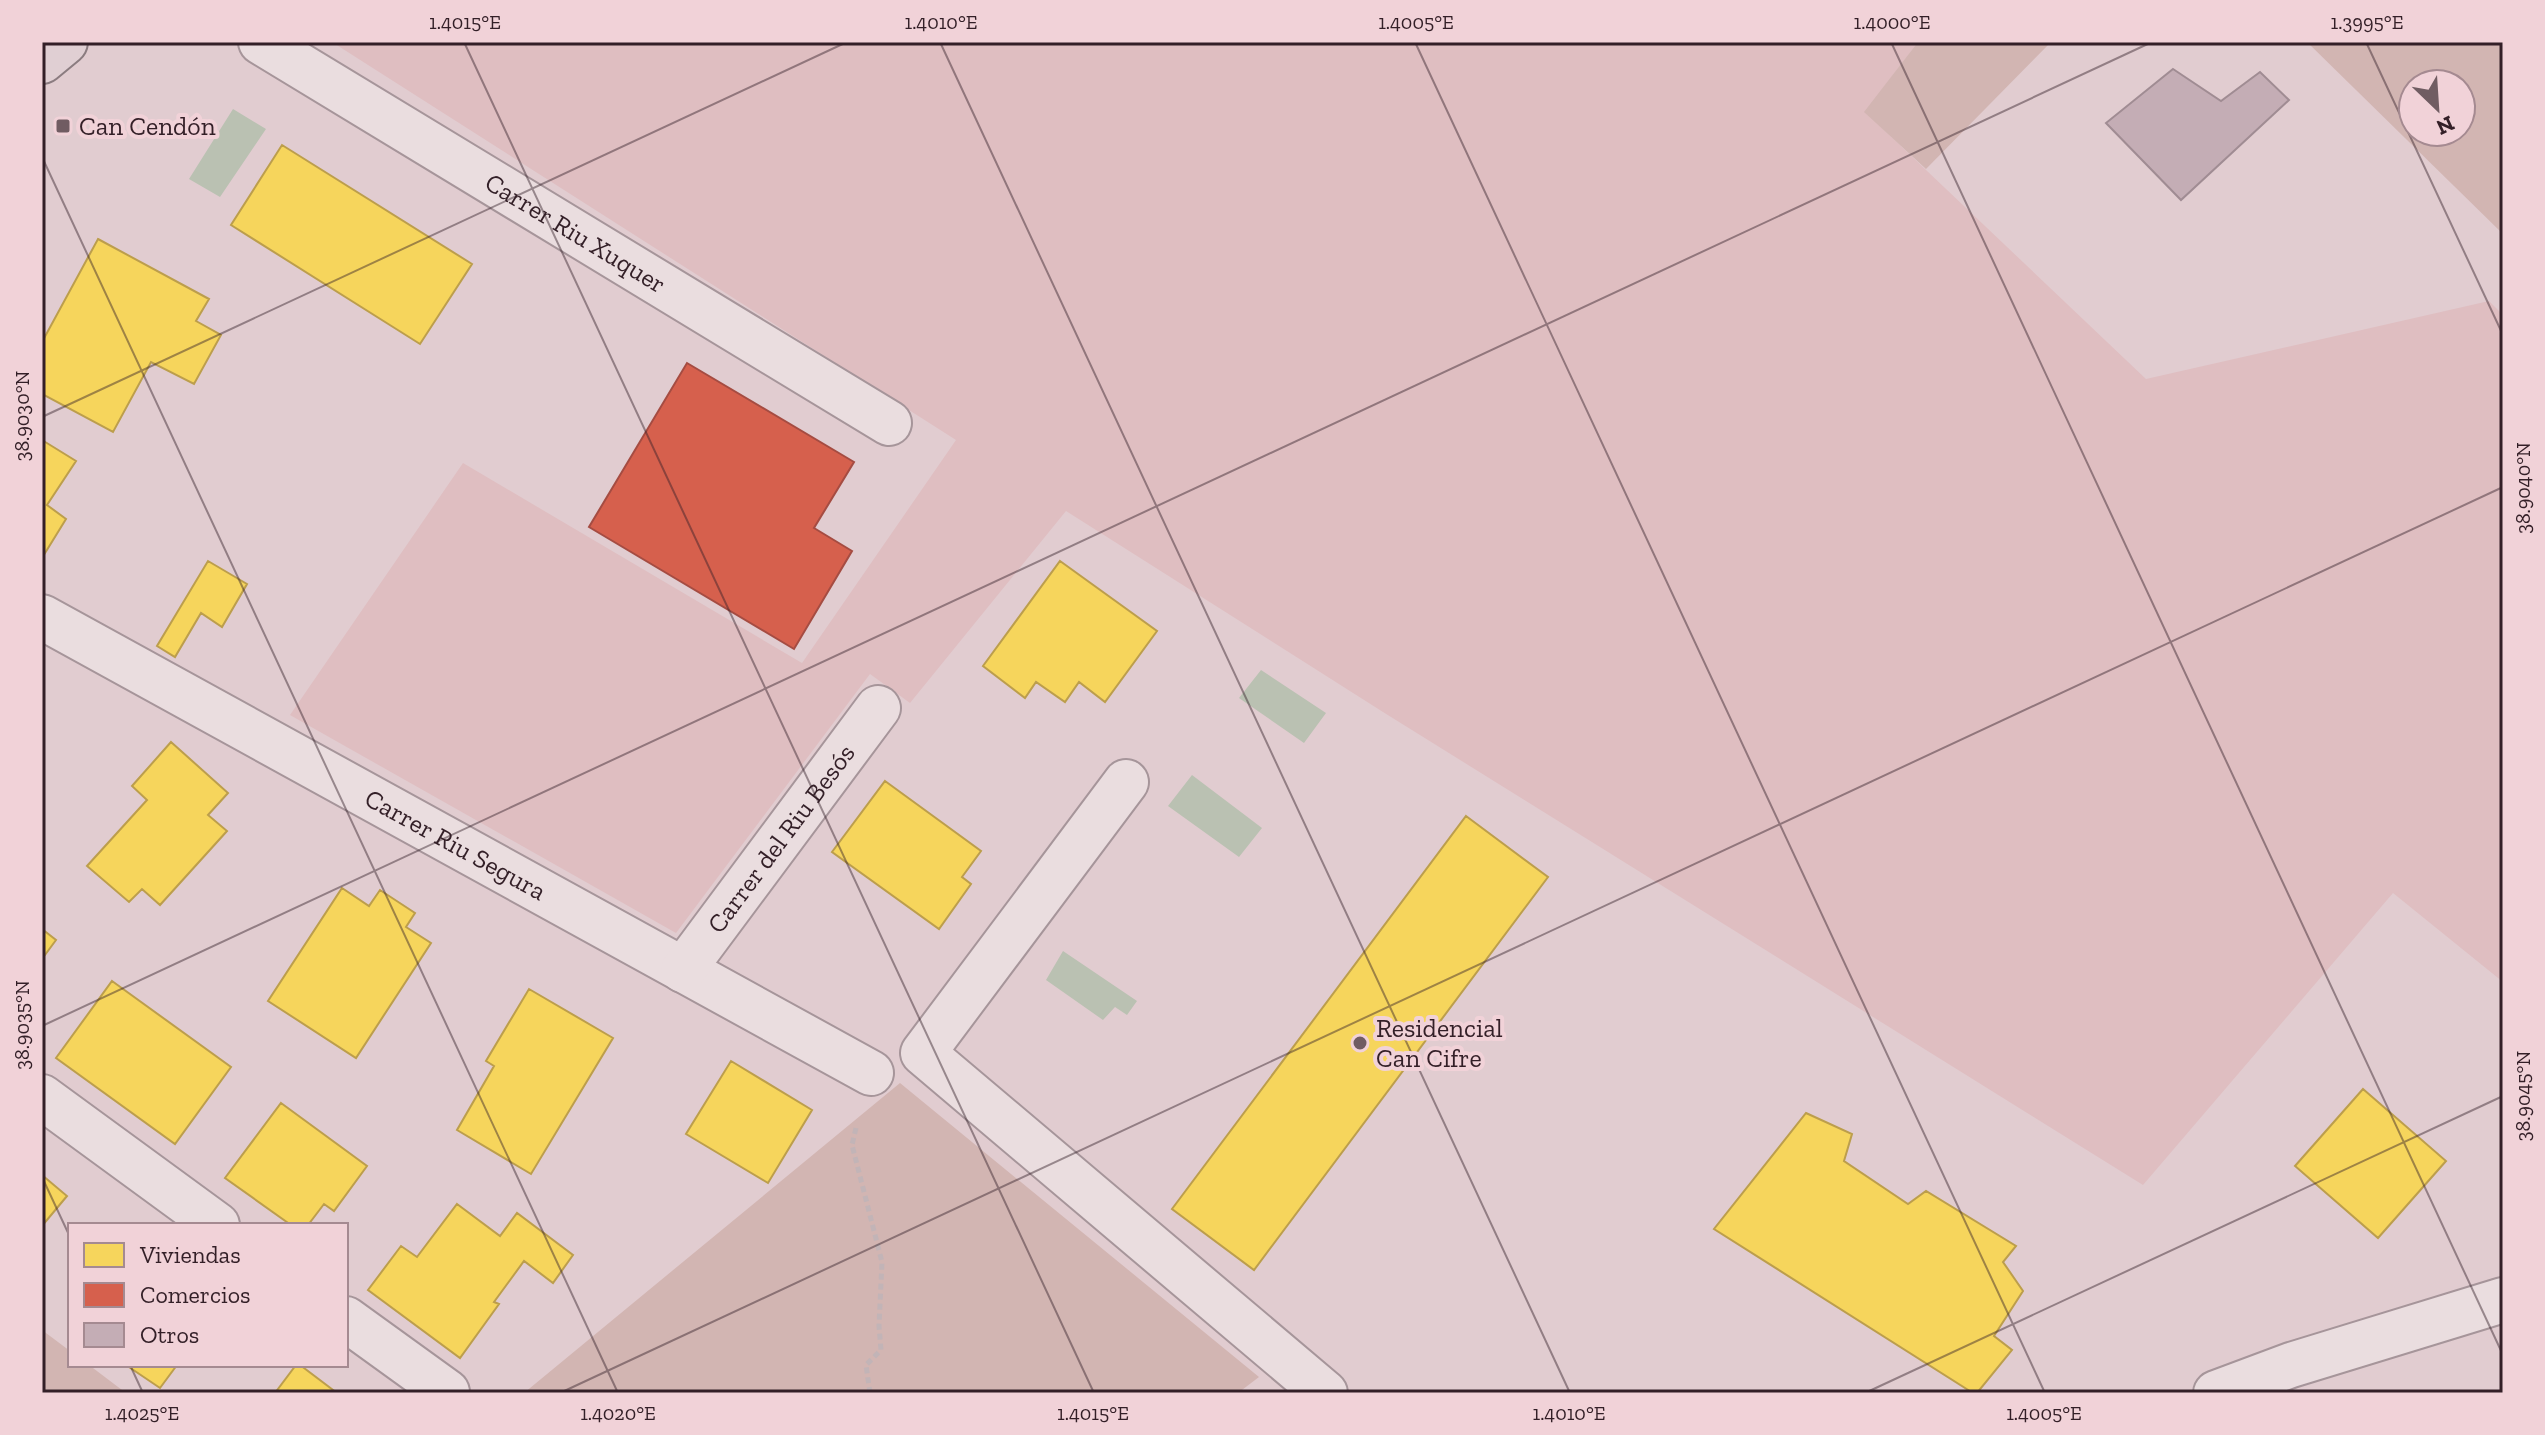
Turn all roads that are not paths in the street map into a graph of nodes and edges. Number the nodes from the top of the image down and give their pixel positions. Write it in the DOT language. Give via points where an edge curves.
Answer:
graph roads {
  1 [pos="65,42"];
  2 [pos="261,42"];
  3 [pos="42,61"];
  4 [pos="889,423"];
  5 [pos="42,617"];
  6 [pos="878,708"];
  7 [pos="1126,782"];
  8 [pos="683,970"];
  9 [pos="871,1073"];
  10 [pos="42,1097"];
  11 [pos="214,1223"];
  12 [pos="2503,1300"];
  13 [pos="348,1320"];
  14 [pos="1313,1383"];
  15 [pos="447,1392"];
  16 [pos="2216,1393"];
  1 -- 3 [label="main road"];
  2 -- 4 [label="street, Carrer Riu Xuquer"];
  5 -- 8 [label="street, Carrer Riu Segura"];
  6 -- 8 [label="street, Carrer del Riu Besós"];
  7 -- 14 [label="street" via="923,1053"];
  8 -- 9 [label="street, Carrer Riu Segura"];
  10 -- 11 [label="street"];
  12 -- 16 [label="street"];
  13 -- 15 [label="street"];
}
